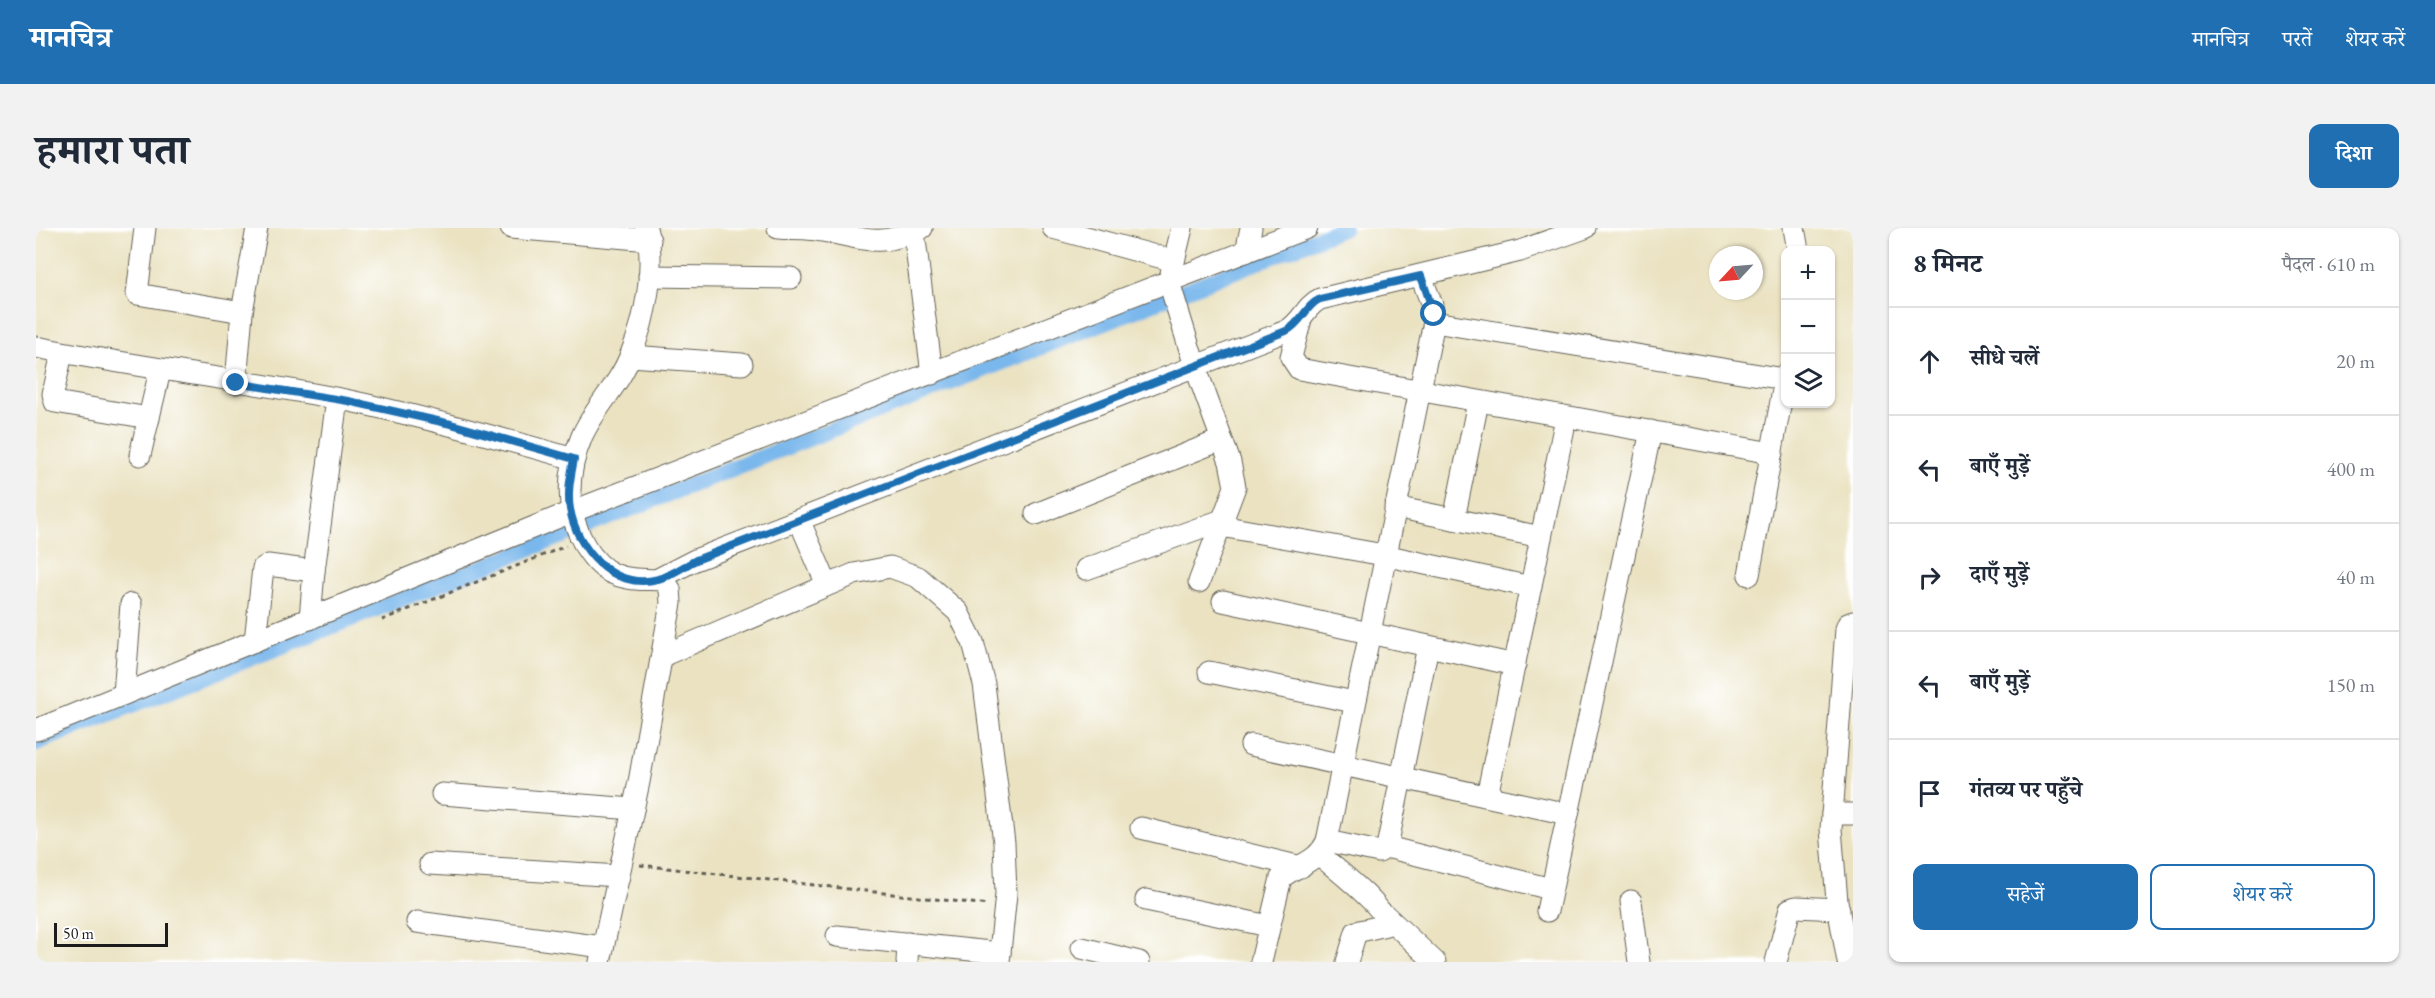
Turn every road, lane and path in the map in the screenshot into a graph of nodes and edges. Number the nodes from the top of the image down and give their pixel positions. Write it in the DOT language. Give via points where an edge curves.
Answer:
graph roads {
  1 [pos="145,228"];
  2 [pos="257,228"];
  3 [pos="511,228"];
  4 [pos="778,228"];
  5 [pos="806,228"];
  6 [pos="1053,228"];
  7 [pos="1182,228"];
  8 [pos="1251,228"];
  9 [pos="1307,228"];
  10 [pos="1586,228"];
  11 [pos="1794,228"];
  12 [pos="918,230"];
  13 [pos="648,234"];
  14 [pos="1796,246"];
  15 [pos="1246,252"];
  16 [pos="1174,261"];
  17 [pos="649,276"];
  18 [pos="1421,276"];
  19 [pos="791,278"];
  20 [pos="1170,286"];
  21 [pos="242,312"];
  22 [pos="1301,319"];
  23 [pos="1434,322"];
  24 [pos="36,348"];
  25 [pos="62,353"];
  26 [pos="631,356"];
  27 [pos="742,364"];
  28 [pos="1195,366"];
  29 [pos="160,370"];
  30 [pos="932,374"];
  31 [pos="1781,376"];
  32 [pos="236,383"];
  33 [pos="1419,392"];
  34 [pos="336,399"];
  35 [pos="1781,400"];
  36 [pos="1478,402"];
  37 [pos="148,418"];
  38 [pos="1566,418"];
  39 [pos="1651,431"];
  40 [pos="1221,440"];
  41 [pos="1772,453"];
  42 [pos="140,455"];
  43 [pos="574,459"];
  44 [pos="1395,507"];
  45 [pos="1036,514"];
  46 [pos="1454,519"];
  47 [pos="801,522"];
  48 [pos="1223,523"];
  49 [pos="576,527"];
  50 [pos="1541,537"];
  51 [pos="1384,555"];
  52 [pos="1086,569"];
  53 [pos="314,571"];
  54 [pos="1749,575"];
  55 [pos="658,579"];
  56 [pos="1199,582"];
  57 [pos="827,585"];
  58 [pos="1531,587"];
  59 [pos="1223,601"];
  60 [pos="131,604"];
  61 [pos="310,619"];
  62 [pos="382,620"];
  63 [pos="1853,621"];
  64 [pos="1369,632"];
  65 [pos="255,641"];
  66 [pos="1428,646"];
  67 [pos="664,655"];
  68 [pos="1515,665"];
  69 [pos="1209,672"];
  70 [pos="124,694"];
  71 [pos="1354,702"];
  72 [pos="36,730"];
  73 [pos="1846,730"];
  74 [pos="1251,745"];
  75 [pos="1343,763"];
  76 [pos="1399,776"];
  77 [pos="442,794"];
  78 [pos="1487,796"];
  79 [pos="633,809"];
  80 [pos="1568,814"];
  81 [pos="1843,814"];
  82 [pos="1141,828"];
  83 [pos="1386,847"];
  84 [pos="1323,848"];
  85 [pos="430,864"];
  86 [pos="1301,867"];
  87 [pos="620,869"];
  88 [pos="1551,890"];
  89 [pos="1146,900"];
  90 [pos="1631,901"];
  91 [pos="1005,907"];
  92 [pos="1839,909"];
  93 [pos="1547,911"];
  94 [pos="1384,914"];
  95 [pos="417,922"];
  96 [pos="1269,926"];
  97 [pos="837,936"];
  98 [pos="1082,948"];
  99 [pos="907,953"];
  100 [pos="601,955"];
  101 [pos="1000,958"];
  102 [pos="1139,962"];
  103 [pos="1261,962"];
  104 [pos="1347,962"];
  105 [pos="1435,962"];
  106 [pos="1639,962"];
  107 [pos="1776,962"];
  108 [pos="1848,962"];
  1 -- 21 [label="street" via="137,294"];
  2 -- 21 [label="street"];
  3 -- 13 [label="street"];
  4 -- 5 [label="street"];
  5 -- 12 [label="street" via="874,242"];
  6 -- 16 [label="street"];
  7 -- 16 [label="street"];
  8 -- 15 [label="street"];
  9 -- 15 [label="street"];
  10 -- 18 [label="street" via="1520,251"];
  11 -- 14 [label="street"];
  12 -- 30 [label="street"];
  13 -- 17 [label="street"];
  15 -- 20 [label="street"];
  16 -- 20 [label="street"];
  17 -- 19 [label="street"];
  17 -- 26 [label="street"];
  18 -- 22 [label="street" via="1320,299 1308,307"];
  18 -- 23 [label="street"];
  20 -- 28 [label="street"];
  20 -- 30 [label="street"];
  21 -- 32 [label="street"];
  22 -- 28 [label="street" via="1286,331"];
  22 -- 33 [label="street" via="1291,357 1299,369"];
  23 -- 31 [label="street"];
  23 -- 33 [label="street"];
  24 -- 25 [label="street"];
  25 -- 29 [label="street"];
  25 -- 37 [label="street" via="53,394 55,402"];
  26 -- 27 [label="street"];
  26 -- 43 [label="street" via="583,434"];
  28 -- 40 [label="street"];
  28 -- 47 [label="street"];
  29 -- 32 [label="street"];
  29 -- 37 [label="street"];
  30 -- 49 [label="street"];
  32 -- 34 [label="street"];
  33 -- 36 [label="street"];
  33 -- 44 [label="street"];
  34 -- 43 [label="street" via="451,424"];
  34 -- 53 [label="street"];
  35 -- 41 [label="street"];
  36 -- 38 [label="street"];
  36 -- 46 [label="street"];
  37 -- 42 [label="street"];
  38 -- 39 [label="street"];
  38 -- 50 [label="street"];
  39 -- 41 [label="street"];
  39 -- 80 [label="street"];
  40 -- 45 [label="street"];
  40 -- 48 [label="street" via="1235,487"];
  41 -- 54 [label="street"];
  43 -- 49 [label="street" via="569,485"];
  44 -- 46 [label="street"];
  44 -- 51 [label="street"];
  46 -- 50 [label="street"];
  47 -- 55 [label="street" via="696,560"];
  47 -- 57 [label="street"];
  48 -- 51 [label="street"];
  48 -- 52 [label="street"];
  48 -- 56 [label="street"];
  49 -- 55 [label="street" via="590,555 612,574 629,579"];
  49 -- 61 [label="street"];
  49 -- 62 [label="path"];
  50 -- 58 [label="street"];
  51 -- 58 [label="street"];
  51 -- 64 [label="street"];
  53 -- 61 [label="street"];
  53 -- 65 [label="street" via="268,565 263,568"];
  55 -- 67 [label="street" via="668,584 671,596"];
  57 -- 67 [label="street"];
  57 -- 91 [label="street" via="876,568 903,570 944,598 967,625 978,659 992,743 1005,843"];
  58 -- 68 [label="street"];
  59 -- 64 [label="street"];
  60 -- 70 [label="street"];
  61 -- 65 [label="street"];
  63 -- 73 [label="street" via="1846,629"];
  64 -- 66 [label="street"];
  64 -- 71 [label="street"];
  65 -- 70 [label="street"];
  66 -- 68 [label="street"];
  66 -- 76 [label="street"];
  67 -- 79 [label="street"];
  68 -- 78 [label="street"];
  69 -- 71 [label="street"];
  70 -- 72 [label="street"];
  71 -- 75 [label="street"];
  73 -- 81 [label="street"];
  74 -- 75 [label="street"];
  75 -- 76 [label="street"];
  75 -- 84 [label="street"];
  76 -- 78 [label="street"];
  76 -- 83 [label="street"];
  77 -- 79 [label="street"];
  78 -- 80 [label="street"];
  79 -- 87 [label="street"];
  80 -- 88 [label="street"];
  81 -- 92 [label="street" via="1832,859"];
  82 -- 86 [label="street"];
  83 -- 84 [label="street" via="1379,852"];
  83 -- 88 [label="street"];
  84 -- 86 [label="street"];
  84 -- 94 [label="street"];
  85 -- 87 [label="street"];
  86 -- 96 [label="street" via="1281,878"];
  87 -- 91 [label="path"];
  87 -- 100 [label="street"];
  88 -- 93 [label="street"];
  89 -- 96 [label="street"];
  90 -- 106 [label="street"];
  91 -- 101 [label="street"];
  92 -- 107 [label="street" via="1790,909"];
  92 -- 108 [label="street"];
  94 -- 104 [label="street" via="1386,925 1356,932"];
  94 -- 105 [label="street"];
  95 -- 100 [label="street"];
  96 -- 103 [label="street"];
  97 -- 99 [label="street"];
  98 -- 102 [label="street"];
  99 -- 101 [label="street"];
}
